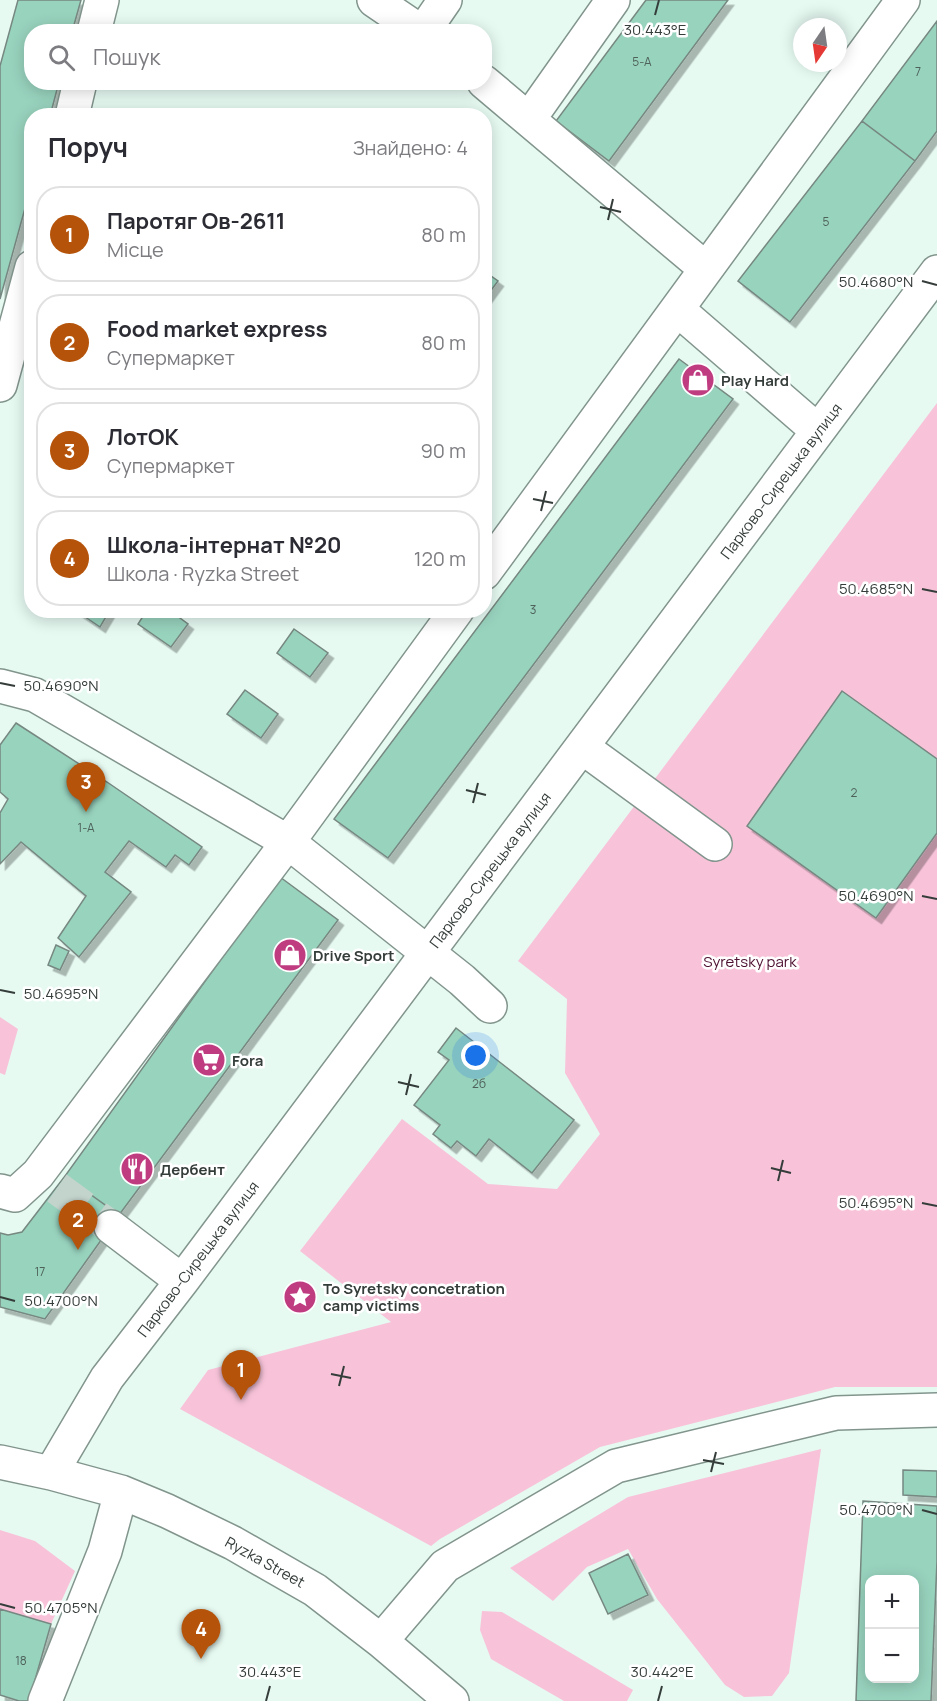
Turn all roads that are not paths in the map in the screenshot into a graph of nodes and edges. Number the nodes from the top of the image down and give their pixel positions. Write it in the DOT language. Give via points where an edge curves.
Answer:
graph roads {
  1 [pos="102,0"];
  2 [pos="374,0"];
  3 [pos="445,0"];
  4 [pos="613,0"];
  5 [pos="903,0"];
  6 [pos="96,24"];
  7 [pos="410,24"];
  8 [pos="428,24"];
  9 [pos="492,89"];
  10 [pos="78,90"];
  11 [pos="74,108"];
  12 [pos="529,119"];
  13 [pos="706,269"];
  14 [pos="937,272"];
  15 [pos="24,296"];
  16 [pos="677,309"];
  17 [pos="0,385"];
  18 [pos="818,431"];
  19 [pos="492,562"];
  20 [pos="451,618"];
  21 [pos="0,686"];
  22 [pos="582,747"];
  23 [pos="288,842"];
  24 [pos="715,844"];
  25 [pos="428,953"];
  26 [pos="490,1006"];
  27 [pos="0,1191"];
  28 [pos="111,1227"];
  29 [pos="182,1281"];
  30 [pos="937,1410"];
  31 [pos="0,1462"];
  32 [pos="51,1473"];
  33 [pos="121,1492"];
  34 [pos="381,1641"];
  35 [pos="45,1701"];
  36 [pos="452,1701"];
  1 -- 6 [label="street"];
  2 -- 7 [label="street"];
  3 -- 8 [label="street"];
  4 -- 12 [label="street"];
  5 -- 13 [label="street"];
  9 -- 12 [label="street"];
  10 -- 11 [label="street"];
  12 -- 13 [label="street"];
  13 -- 16 [label="street"];
  14 -- 18 [label="street, Парково-Сирецька вулиця"];
  15 -- 17 [label="street"];
  16 -- 18 [label="street"];
  16 -- 19 [label="street"];
  18 -- 22 [label="street, Парково-Сирецька вулиця"];
  20 -- 23 [label="street"];
  21 -- 23 [label="street" via="35,695"];
  22 -- 24 [label="street"];
  22 -- 25 [label="street, Парково-Сирецька вулиця"];
  23 -- 25 [label="street"];
  23 -- 27 [label="street" via="48,1181 15,1195"];
  25 -- 26 [label="street"];
  25 -- 29 [label="street, Парково-Сирецька вулиця"];
  28 -- 29 [label="street"];
  29 -- 32 [label="street, Парково-Сирецька вулиця" via="106,1378"];
  30 -- 34 [label="street" via="837,1413 616,1466 445,1566"];
  31 -- 32 [label="street, Ryzka Street"];
  32 -- 33 [label="street, Ryzka Street"];
  33 -- 34 [label="street, Ryzka Street" via="243,1548 315,1590"];
  33 -- 35 [label="street" via="105,1551"];
  34 -- 36 [label="street, Ryzka Street"];
}
